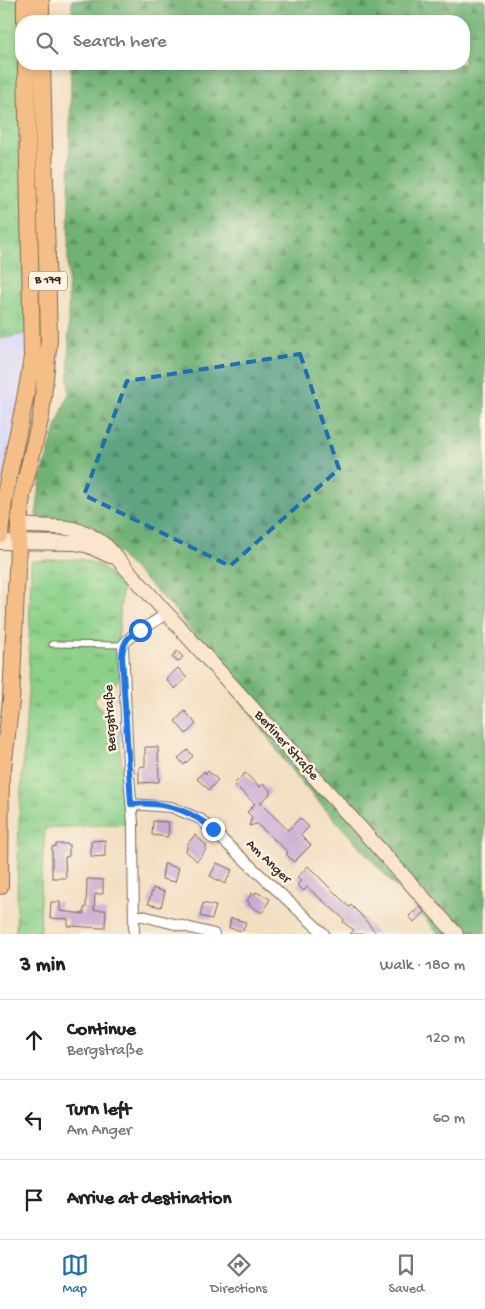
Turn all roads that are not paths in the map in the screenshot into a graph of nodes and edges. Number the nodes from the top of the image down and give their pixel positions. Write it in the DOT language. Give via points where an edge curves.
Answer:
graph roads {
  1 [pos="25,0"];
  2 [pos="41,0"];
  3 [pos="25,15"];
  4 [pos="41,15"];
  5 [pos="26,70"];
  6 [pos="42,70"];
  7 [pos="19,525"];
  8 [pos="0,528"];
  9 [pos="0,542"];
  10 [pos="17,542"];
  11 [pos="116,558"];
  12 [pos="166,613"];
  13 [pos="52,644"];
  14 [pos="123,645"];
  15 [pos="0,744"];
  16 [pos="2,769"];
  17 [pos="131,804"];
  18 [pos="0,886"];
  19 [pos="134,916"];
  20 [pos="134,934"];
  21 [pos="214,934"];
  22 [pos="324,934"];
  23 [pos="456,934"];
  1 -- 3 [label="main road"];
  2 -- 4 [label="main road"];
  5 -- 8 [label="main road, B 179" via="32,356"];
  6 -- 7 [label="main road, B 179" via="49,340 40,416 22,495"];
  7 -- 8 [label="street"];
  7 -- 10 [label="main road, B 179"];
  7 -- 11 [label="street, Berliner Straße" via="84,530"];
  9 -- 10 [label="street, Berliner Straße"];
  10 -- 11 [label="street, Berliner Straße" via="76,543"];
  10 -- 16 [label="main road, B 179" via="11,700"];
  11 -- 12 [label="street, Berliner Straße"];
  12 -- 14 [label="street" via="131,634"];
  12 -- 23 [label="street, Berliner Straße"];
  13 -- 14 [label="lane"];
  14 -- 17 [label="street, Bergstraße"];
  15 -- 16 [label="main road, B 179"];
  16 -- 18 [label="main road, B 179"];
  17 -- 19 [label="street, Bergstraße"];
  17 -- 22 [label="street, Am Anger" via="171,807 200,818"];
  19 -- 20 [label="street, Bergstraße"];
  19 -- 21 [label="street"];
}
